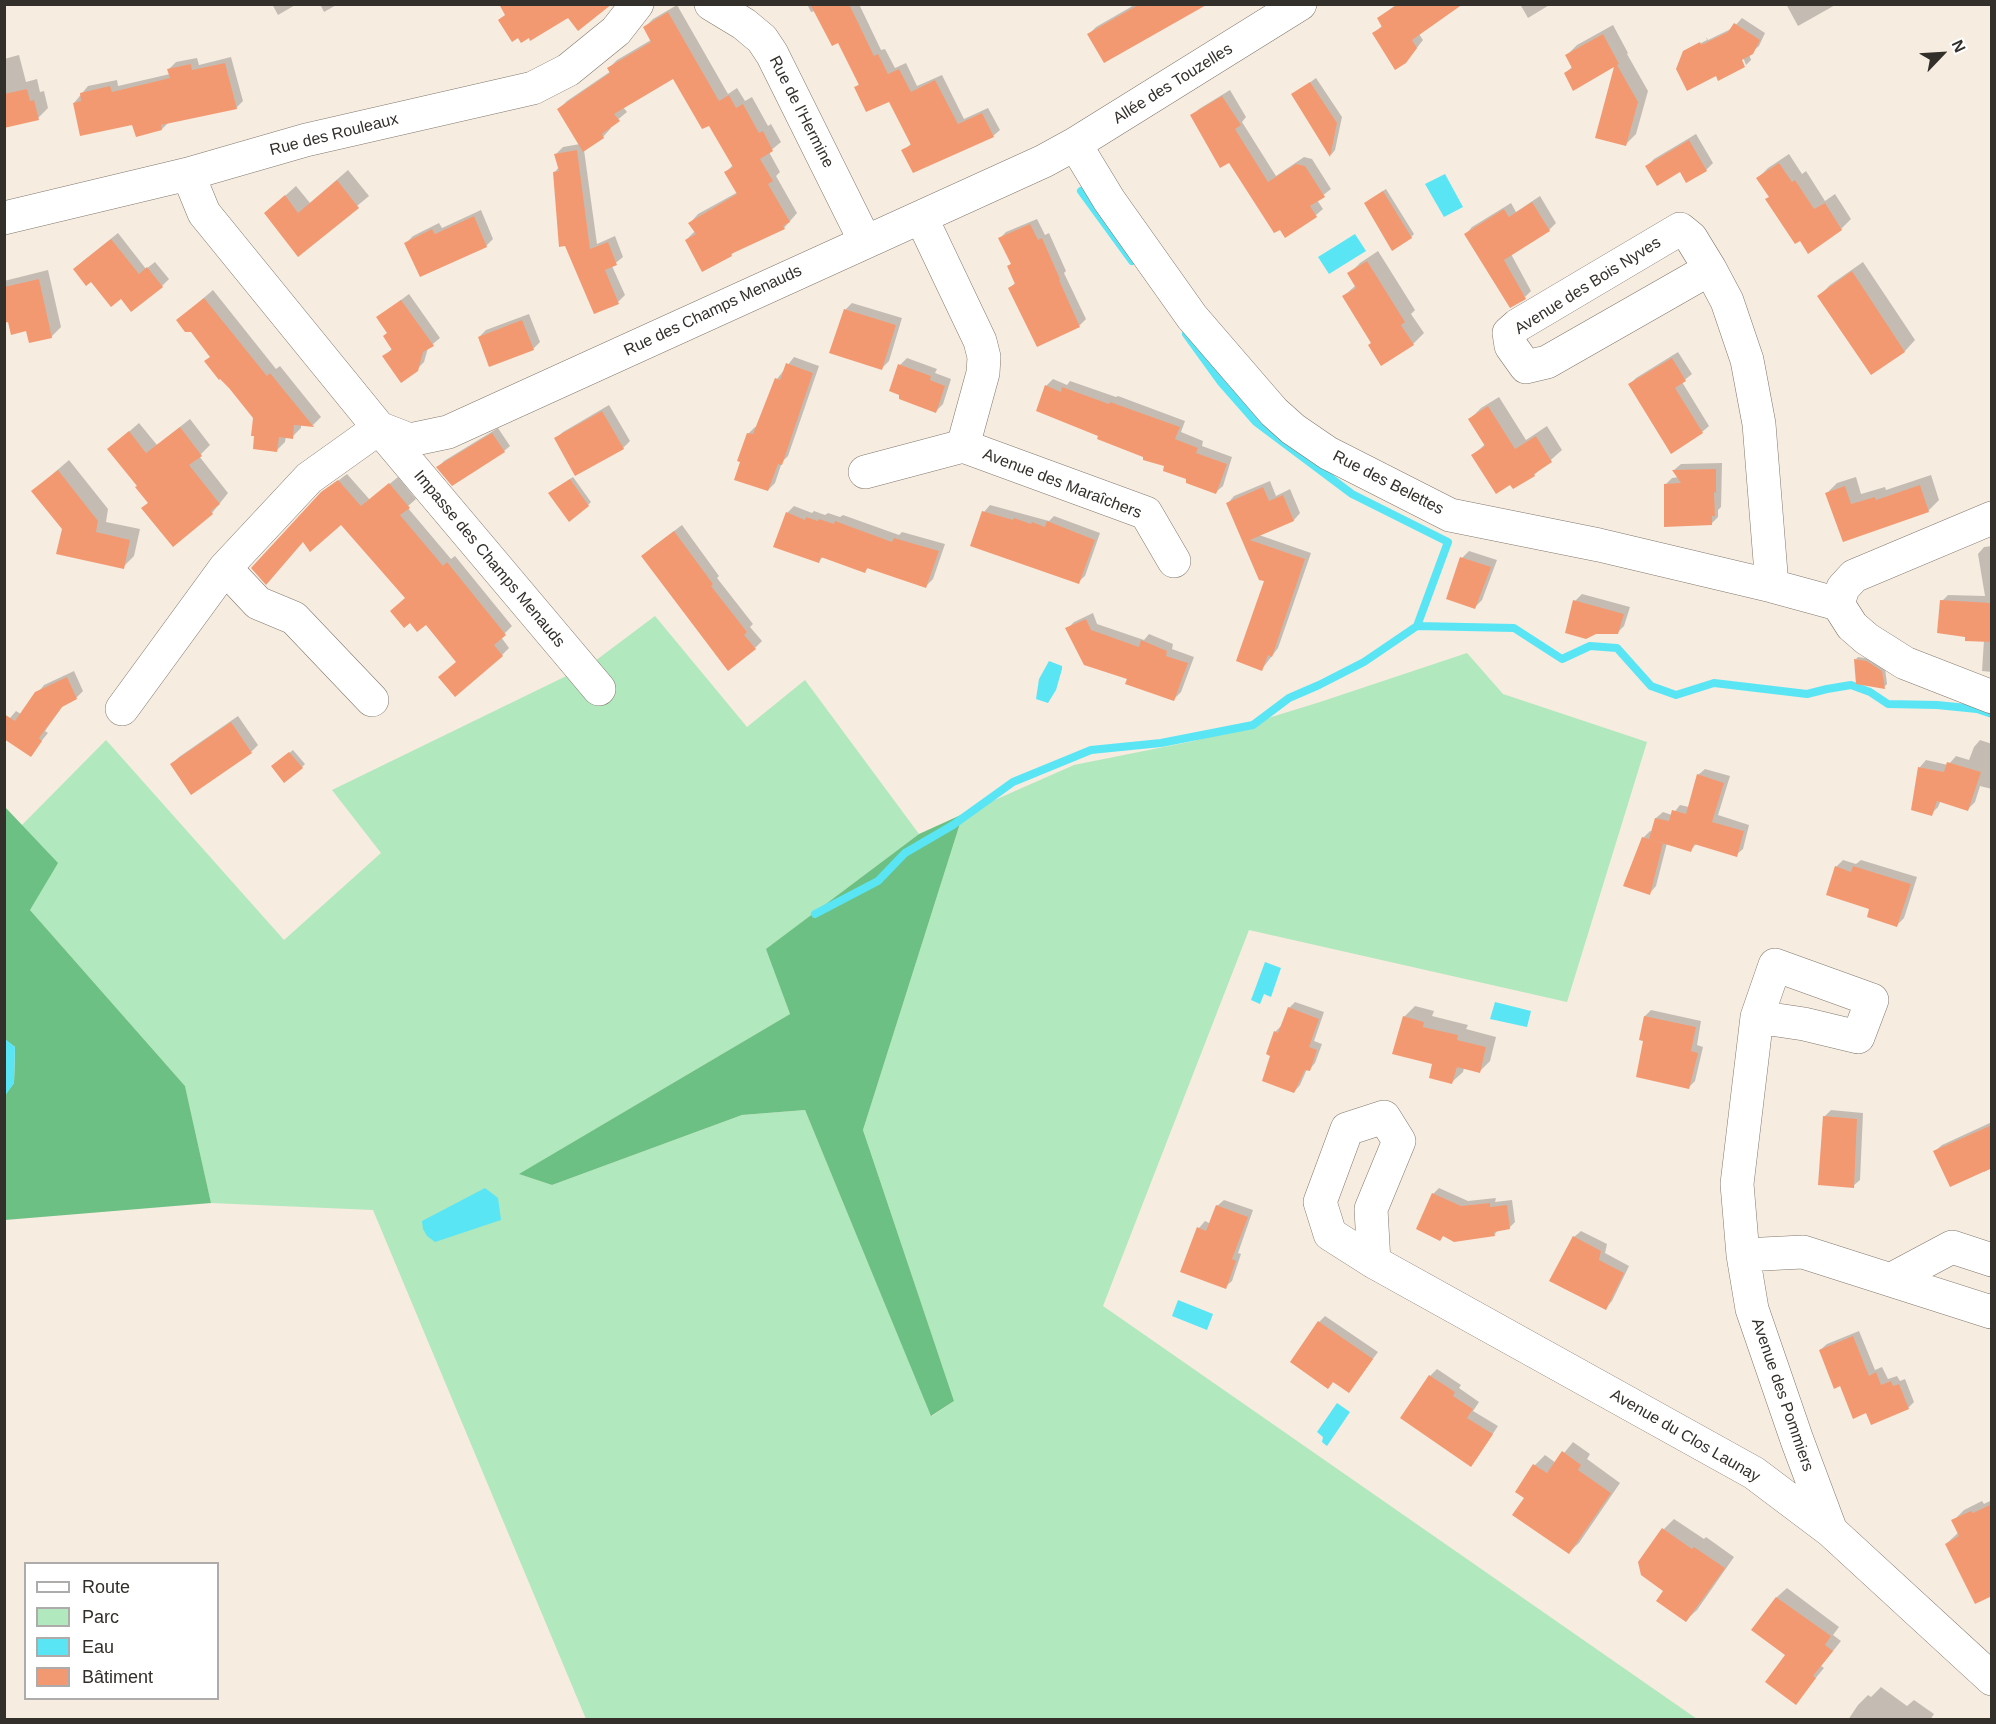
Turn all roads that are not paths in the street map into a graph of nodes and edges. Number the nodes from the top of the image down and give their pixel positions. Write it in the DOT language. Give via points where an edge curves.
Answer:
graph roads {
  1 [pos="637,4"];
  2 [pos="711,4"];
  3 [pos="1300,4"];
  4 [pos="1075,144"];
  5 [pos="1044,161"];
  6 [pos="188,174"];
  7 [pos="921,217"];
  8 [pos="4,218"];
  9 [pos="865,241"];
  10 [pos="1710,269"];
  11 [pos="379,428"];
  12 [pos="963,446"];
  13 [pos="865,472"];
  14 [pos="1992,518"];
  15 [pos="1174,561"];
  16 [pos="225,568"];
  17 [pos="1772,586"];
  18 [pos="1839,604"];
  19 [pos="599,689"];
  20 [pos="1992,697"];
  21 [pos="372,700"];
  22 [pos="122,710"];
  23 [pos="1756,1017"];
  24 [pos="1743,1255"];
  25 [pos="1992,1260"];
  26 [pos="1374,1262"];
  27 [pos="1892,1279"];
  28 [pos="1992,1310"];
  29 [pos="1797,1440"];
  30 [pos="1754,1473"];
  31 [pos="1831,1531"];
  32 [pos="1992,1679"];
  1 -- 6 [label="street, Rue des Rouleaux" via="616,31 568,70 533,88 306,140"];
  2 -- 9 [label="street, Rue de l'Hermine" via="744,24 772,54"];
  3 -- 4 [label="street, Allée des Touzelles"];
  4 -- 5 [label="street, Allée des Touzelles"];
  4 -- 17 [label="street, Rue des Belettes" via="1108,200 1192,317 1274,412 1328,453 1450,515"];
  5 -- 7 [label="street, Rue des Champs Menauds"];
  6 -- 8 [label="street, Rue des Rouleaux"];
  6 -- 11 [label="street, Rue des Champs Menauds" via="204,213"];
  7 -- 9 [label="street, Rue des Champs Menauds"];
  7 -- 12 [label="street, Avenue des Maraîchers" via="984,357"];
  9 -- 11 [label="street, Rue des Champs Menauds" via="448,432 410,440"];
  10 -- 10 [label="street, Avenue des Bois Nyves" via="1691,238 1680,229 1518,325 1509,333 1511,346 1526,367 1547,362"];
  10 -- 17 [label="street, Avenue des Bois Nyves" via="1738,331 1754,391"];
  11 -- 16 [label="street" via="309,478"];
  11 -- 19 [label="street, Impasse des Champs Menauds"];
  12 -- 13 [label="street, Avenue des Maraîchers"];
  12 -- 15 [label="street, Avenue des Maraîchers" via="1146,513"];
  14 -- 18 [label="street" via="1854,576 1843,588"];
  16 -- 21 [label="street" via="258,603 294,618"];
  16 -- 22 [label="street"];
  17 -- 18 [label="street, Rue des Belettes"];
  18 -- 20 [label="street" via="1852,626 1905,663"];
  23 -- 24 [label="street, Avenue des Pommiers" via="1737,1184"];
  24 -- 27 [label="street" via="1803,1252"];
  24 -- 29 [label="street, Avenue des Pommiers" via="1752,1309"];
  25 -- 27 [label="street" via="1952,1246"];
  26 -- 30 [label="street, Avenue du Clos Launay"];
  27 -- 28 [label="street"];
  29 -- 30 [label="street"];
  29 -- 31 [label="street, Avenue des Pommiers"];
  30 -- 31 [label="street, Avenue du Clos Launay"];
  31 -- 32 [label="street, Avenue du Clos Launay"];
}
